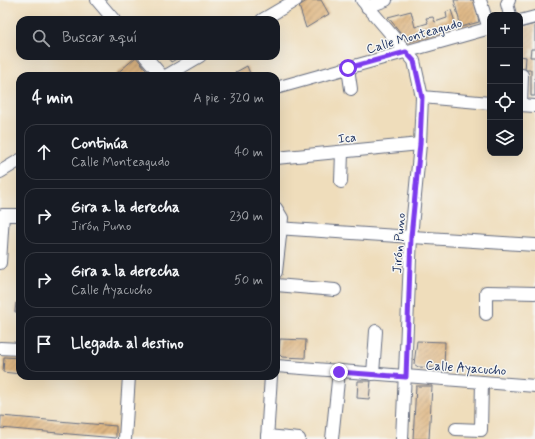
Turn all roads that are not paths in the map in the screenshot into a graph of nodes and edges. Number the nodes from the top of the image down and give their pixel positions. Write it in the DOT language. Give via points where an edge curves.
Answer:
graph roads {
  1 [pos="97,0"];
  2 [pos="296,0"];
  3 [pos="386,0"];
  4 [pos="480,0"];
  5 [pos="509,0"];
  6 [pos="365,3"];
  7 [pos="509,12"];
  8 [pos="111,16"];
  9 [pos="269,16"];
  10 [pos="535,17"];
  11 [pos="487,20"];
  12 [pos="523,20"];
  13 [pos="487,29"];
  14 [pos="406,52"];
  15 [pos="148,60"];
  16 [pos="193,60"];
  17 [pos="348,68"];
  18 [pos="159,72"];
  19 [pos="173,72"];
  20 [pos="280,87"];
  21 [pos="351,89"];
  22 [pos="422,97"];
  23 [pos="487,103"];
  24 [pos="523,105"];
  25 [pos="535,106"];
  26 [pos="420,144"];
  27 [pos="342,152"];
  28 [pos="280,158"];
  29 [pos="16,162"];
  30 [pos="0,172"];
  31 [pos="341,182"];
  32 [pos="1,213"];
  33 [pos="16,215"];
  34 [pos="280,228"];
  35 [pos="411,237"];
  36 [pos="535,245"];
  37 [pos="0,264"];
  38 [pos="280,285"];
  39 [pos="334,290"];
  40 [pos="535,293"];
  41 [pos="486,314"];
  42 [pos="376,331"];
  43 [pos="0,348"];
  44 [pos="16,349"];
  45 [pos="280,366"];
  46 [pos="339,372"];
  47 [pos="373,374"];
  48 [pos="406,377"];
  49 [pos="129,380"];
  50 [pos="270,380"];
  51 [pos="482,382"];
  52 [pos="535,386"];
  53 [pos="456,429"];
  54 [pos="267,438"];
  55 [pos="125,439"];
  56 [pos="299,439"];
  57 [pos="332,439"];
  58 [pos="402,439"];
  1 -- 8 [label="street"];
  2 -- 9 [label="street"];
  3 -- 6 [label="street"];
  4 -- 11 [label="street"];
  5 -- 7 [label="street"];
  6 -- 14 [label="street, Jirón Puno"];
  10 -- 12 [label="street"];
  13 -- 14 [label="street, Calle Monteagudo"];
  14 -- 17 [label="street, Calle Monteagudo"];
  14 -- 22 [label="street, Jirón Puno" via="414,61"];
  15 -- 18 [label="street"];
  16 -- 19 [label="street"];
  17 -- 20 [label="street, Calle Monteagudo"];
  17 -- 21 [label="street"];
  22 -- 23 [label="street"];
  22 -- 26 [label="street, Jirón Puno"];
  24 -- 25 [label="street"];
  26 -- 27 [label="street, Ica"];
  26 -- 35 [label="street, Jirón Puno"];
  27 -- 28 [label="street, Ica"];
  27 -- 31 [label="street"];
  29 -- 30 [label="street"];
  32 -- 33 [label="street"];
  32 -- 37 [label="street"];
  34 -- 35 [label="street"];
  35 -- 36 [label="street"];
  35 -- 48 [label="street, Jirón Puno"];
  38 -- 39 [label="street"];
  40 -- 41 [label="street" via="486,292"];
  42 -- 47 [label="street"];
  43 -- 44 [label="street"];
  45 -- 46 [label="street, Calle Ayacucho"];
  46 -- 47 [label="street, Calle Ayacucho"];
  46 -- 57 [label="street"];
  47 -- 48 [label="street, Calle Ayacucho"];
  48 -- 51 [label="street, Calle Ayacucho"];
  48 -- 58 [label="street, Jirón Puno"];
  49 -- 55 [label="street"];
  50 -- 54 [label="street"];
  51 -- 52 [label="street, Calle Ayacucho"];
  51 -- 53 [label="street" via="481,430"];
  54 -- 56 [label="street"];
}
